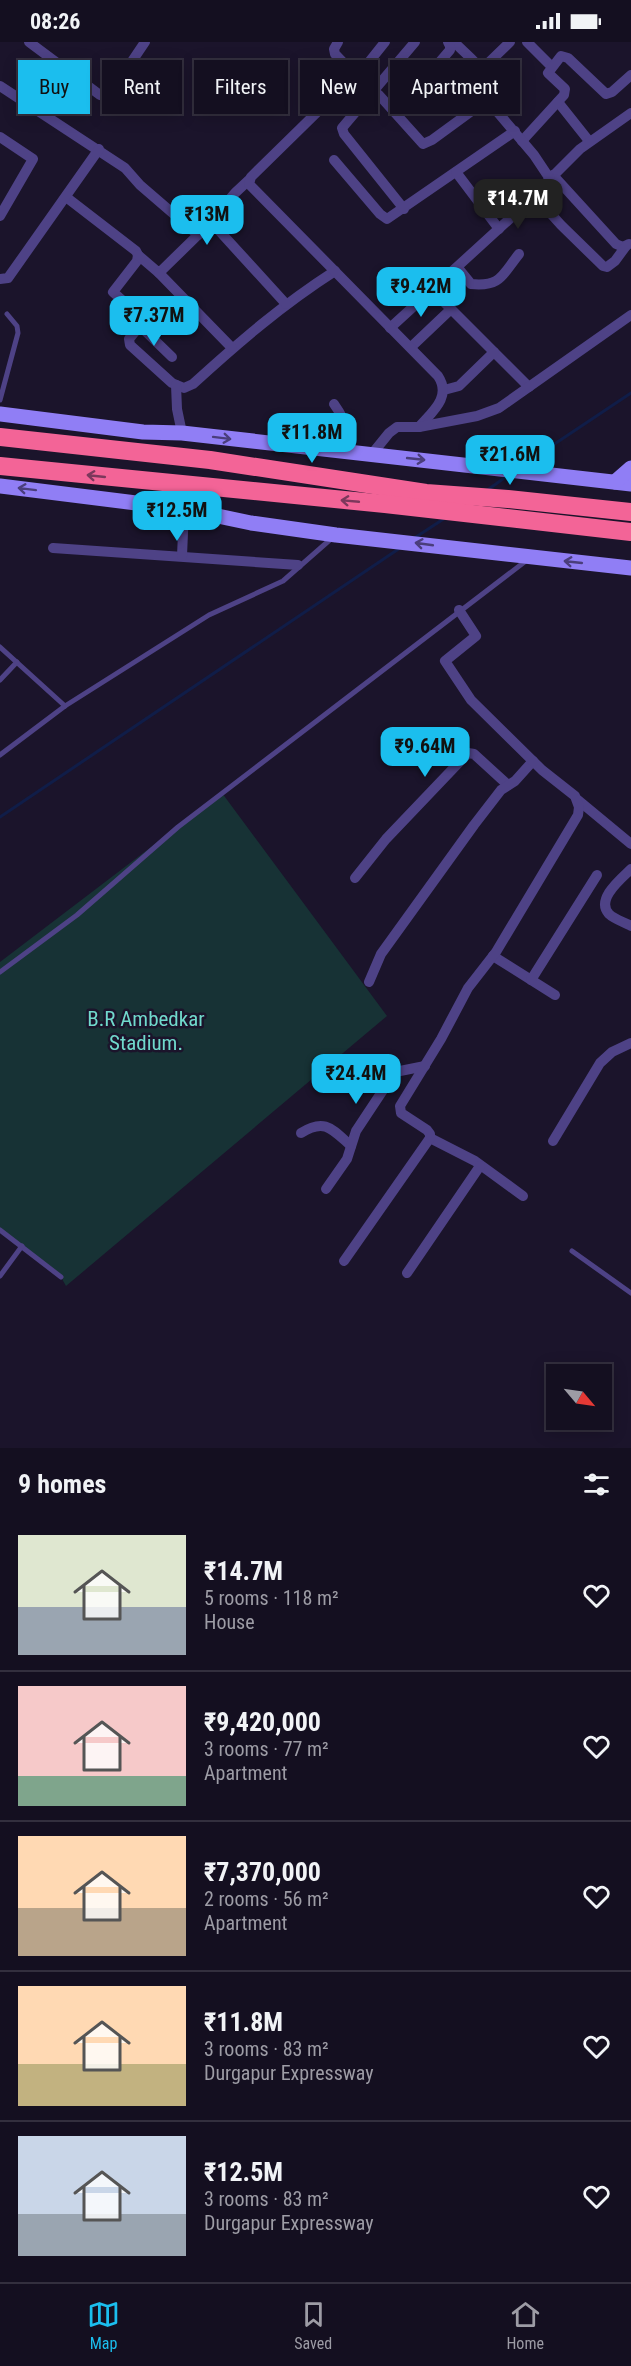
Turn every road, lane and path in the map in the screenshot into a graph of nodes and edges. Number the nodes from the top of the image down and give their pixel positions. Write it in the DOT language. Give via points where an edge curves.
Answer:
graph roads {
  1 [pos="29,42"];
  2 [pos="145,42"];
  3 [pos="338,42"];
  4 [pos="385,42"];
  5 [pos="415,42"];
  6 [pos="510,42"];
  7 [pos="527,42"];
  8 [pos="453,45"];
  9 [pos="341,60"];
  10 [pos="370,60"];
  11 [pos="440,60"];
  12 [pos="470,60"];
  13 [pos="491,60"];
  14 [pos="551,66"];
  15 [pos="631,75"];
  16 [pos="0,86"];
  17 [pos="378,86"];
  18 [pos="378,95"];
  19 [pos="558,102"];
  20 [pos="390,107"];
  21 [pos="631,112"];
  22 [pos="314,114"];
  23 [pos="353,114"];
  24 [pos="397,114"];
  25 [pos="468,114"];
  26 [pos="500,114"];
  27 [pos="515,131"];
  28 [pos="0,136"];
  29 [pos="522,141"];
  30 [pos="589,141"];
  31 [pos="99,149"];
  32 [pos="334,160"];
  33 [pos="456,172"];
  34 [pos="551,177"];
  35 [pos="250,179"];
  36 [pos="534,195"];
  37 [pos="66,197"];
  38 [pos="404,209"];
  39 [pos="0,216"];
  40 [pos="207,226"];
  41 [pos="499,229"];
  42 [pos="198,235"];
  43 [pos="629,244"];
  44 [pos="519,254"];
  45 [pos="138,255"];
  46 [pos="458,268"];
  47 [pos="335,272"];
  48 [pos="159,273"];
  49 [pos="0,279"];
  50 [pos="432,290"];
  51 [pos="286,304"];
  52 [pos="451,309"];
  53 [pos="7,314"];
  54 [pos="631,315"];
  55 [pos="140,326"];
  56 [pos="390,328"];
  57 [pos="411,347"];
  58 [pos="232,348"];
  59 [pos="494,352"];
  60 [pos="172,357"];
  61 [pos="176,385"];
  62 [pos="529,387"];
  63 [pos="444,390"];
  64 [pos="0,400"];
  65 [pos="334,404"];
  66 [pos="0,414"];
  67 [pos="419,427"];
  68 [pos="182,433"];
  69 [pos="0,437"];
  70 [pos="340,451"];
  71 [pos="372,454"];
  72 [pos="0,466"];
  73 [pos="631,468"];
  74 [pos="615,482"];
  75 [pos="631,484"];
  76 [pos="0,486"];
  77 [pos="184,509"];
  78 [pos="631,512"];
  79 [pos="631,532"];
  80 [pos="336,535"];
  81 [pos="53,548"];
  82 [pos="182,556"];
  83 [pos="531,557"];
  84 [pos="298,565"];
  85 [pos="631,567"];
  86 [pos="459,610"];
  87 [pos="0,647"];
  88 [pos="17,662"];
  89 [pos="0,680"];
  90 [pos="65,706"];
  91 [pos="0,755"];
  92 [pos="533,761"];
  93 [pos="508,785"];
  94 [pos="577,800"];
  95 [pos="631,844"];
  96 [pos="631,869"];
  97 [pos="597,875"];
  98 [pos="355,878"];
  99 [pos="631,926"];
  100 [pos="493,956"];
  101 [pos="0,972"];
  102 [pos="531,980"];
  103 [pos="369,982"];
  104 [pos="555,995"];
  105 [pos="631,1043"];
  106 [pos="425,1066"];
  107 [pos="301,1133"];
  108 [pos="430,1138"];
  109 [pos="553,1141"];
  110 [pos="351,1146"];
  111 [pos="480,1166"];
  112 [pos="326,1190"];
  113 [pos="523,1196"];
  114 [pos="0,1230"];
  115 [pos="22,1246"];
  116 [pos="572,1251"];
  117 [pos="344,1261"];
  118 [pos="407,1273"];
  119 [pos="0,1276"];
  120 [pos="61,1277"];
  121 [pos="631,1293"];
  1 -- 2 [label="street" via="106,96"];
  3 -- 9 [label="street" via="334,49"];
  4 -- 10 [label="street"];
  5 -- 17 [label="street"];
  6 -- 13 [label="street"];
  7 -- 14 [label="street"];
  8 -- 11 [label="street"];
  8 -- 12 [label="street"];
  14 -- 15 [label="street" via="564,56 606,94"];
  14 -- 19 [label="street" via="548,73 565,89"];
  16 -- 31 [label="street"];
  18 -- 20 [label="street"];
  19 -- 29 [label="street"];
  19 -- 30 [label="street"];
  21 -- 30 [label="street"];
  22 -- 35 [label="street"];
  23 -- 38 [label="street" via="342,130"];
  24 -- 25 [label="street" via="423,144"];
  26 -- 27 [label="street"];
  27 -- 29 [label="street"];
  27 -- 33 [label="street"];
  28 -- 39 [label="street" via="33,159"];
  29 -- 34 [label="street"];
  30 -- 34 [label="street"];
  31 -- 37 [label="street"];
  31 -- 42 [label="street"];
  32 -- 38 [label="street" via="382,217 390,218"];
  33 -- 38 [label="street"];
  33 -- 41 [label="street"];
  34 -- 36 [label="street"];
  34 -- 43 [label="street" via="616,244"];
  35 -- 40 [label="street"];
  35 -- 47 [label="street" via="249,184"];
  36 -- 41 [label="street"];
  36 -- 43 [label="street" via="603,266 608,267"];
  37 -- 45 [label="street"];
  37 -- 49 [label="street" via="8,278"];
  40 -- 42 [label="street"];
  40 -- 51 [label="street" via="216,226"];
  41 -- 46 [label="street"];
  42 -- 48 [label="street"];
  44 -- 46 [label="street" via="490,285 471,284"];
  45 -- 48 [label="street"];
  45 -- 55 [label="street" via="113,292 140,315"];
  46 -- 50 [label="street"];
  47 -- 51 [label="street"];
  47 -- 56 [label="street"];
  48 -- 58 [label="street"];
  50 -- 52 [label="street"];
  50 -- 56 [label="street"];
  51 -- 58 [label="street"];
  52 -- 57 [label="street"];
  52 -- 59 [label="street"];
  53 -- 64 [label="lane" via="18,333"];
  54 -- 62 [label="street"];
  55 -- 60 [label="street"];
  55 -- 61 [label="street" via="129,339 130,345"];
  56 -- 57 [label="street"];
  57 -- 63 [label="street" via="438,376"];
  58 -- 61 [label="street" via="191,386"];
  59 -- 62 [label="street"];
  59 -- 63 [label="street" via="459,386"];
  61 -- 68 [label="street"];
  62 -- 67 [label="street" via="488,413"];
  63 -- 67 [label="street" via="440,402"];
  65 -- 70 [label="street" via="345,420"];
  66 -- 68 [label="street" via="143,432"];
  67 -- 71 [label="street" via="394,429"];
  68 -- 70 [label="street, one-way"];
  69 -- 78 [label="highway" via="210,460 426,493"];
  70 -- 71 [label="street"];
  71 -- 74 [label="street, one-way"];
  79 -- 72 [label="highway, one-way"];
  73 -- 74 [label="street"];
  74 -- 75 [label="street"];
  77 -- 76 [label="street, one-way"];
  77 -- 80 [label="street"];
  77 -- 82 [label="street"];
  83 -- 80 [label="street, one-way"];
  80 -- 84 [label="lane"];
  81 -- 82 [label="street"];
  82 -- 84 [label="street"];
  85 -- 83 [label="street, one-way"];
  83 -- 86 [label="lane"];
  84 -- 90 [label="lane" via="283,581 209,615"];
  86 -- 92 [label="street" via="476,636 445,661 464,693"];
  86 -- 101 [label="lane" via="178,827 76,915"];
  87 -- 88 [label="lane"];
  88 -- 89 [label="lane"];
  88 -- 90 [label="lane"];
  90 -- 91 [label="lane"];
  92 -- 93 [label="street"];
  92 -- 94 [label="street"];
  93 -- 98 [label="street" via="468,753 386,839"];
  93 -- 103 [label="street" via="494,798 410,912 381,954"];
  94 -- 95 [label="street"];
  94 -- 100 [label="street" via="578,815"];
  96 -- 99 [label="street" via="610,891 605,904 611,916"];
  97 -- 102 [label="street"];
  100 -- 102 [label="street"];
  100 -- 106 [label="street" via="468,988"];
  102 -- 104 [label="street"];
  105 -- 109 [label="street" via="600,1062"];
  106 -- 108 [label="street" via="399,1109 428,1130"];
  106 -- 110 [label="street" via="395,1072 356,1131"];
  107 -- 110 [label="street" via="315,1125 325,1125"];
  108 -- 111 [label="street"];
  108 -- 117 [label="street"];
  110 -- 112 [label="street" via="347,1160"];
  111 -- 113 [label="street"];
  111 -- 118 [label="street"];
  114 -- 115 [label="lane"];
  115 -- 119 [label="lane"];
  115 -- 120 [label="lane"];
  116 -- 121 [label="lane"];
}
